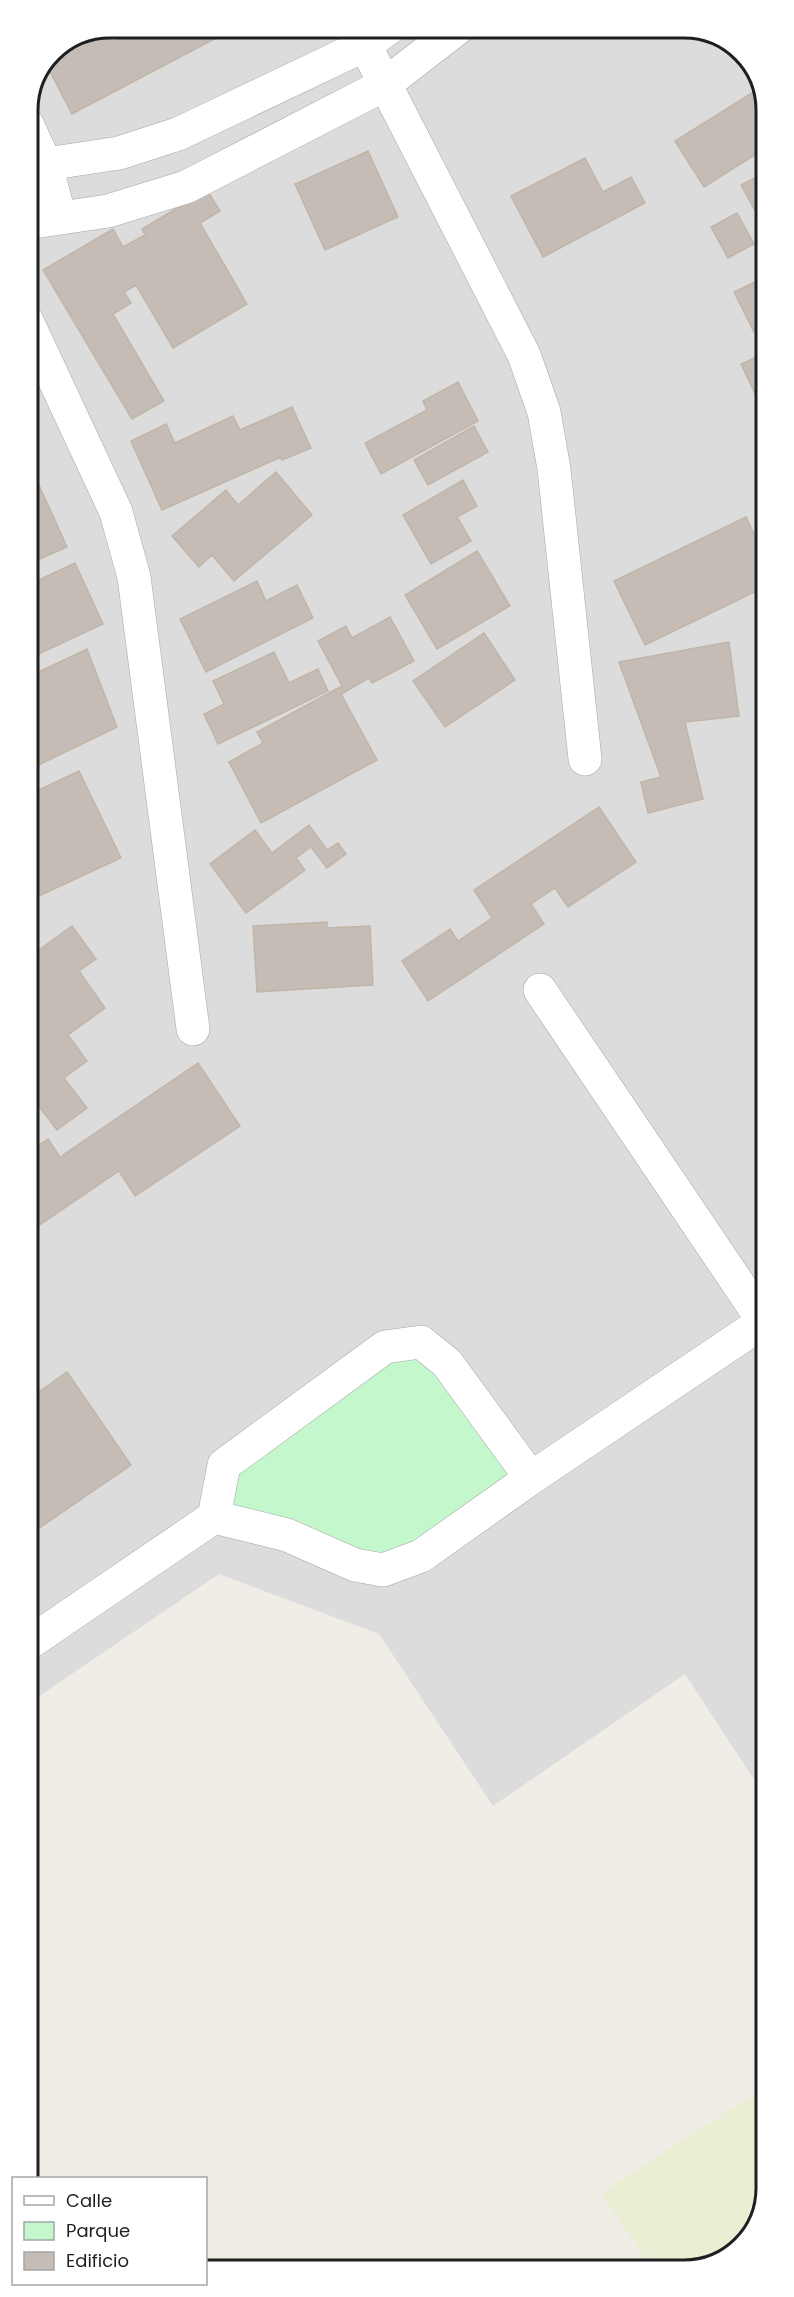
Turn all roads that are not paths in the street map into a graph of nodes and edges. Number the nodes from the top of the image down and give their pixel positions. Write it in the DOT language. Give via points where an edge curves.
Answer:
graph roads {
  1 [pos="374,38"];
  2 [pos="378,38"];
  3 [pos="444,38"];
  4 [pos="384,84"];
  5 [pos="37,166"];
  6 [pos="60,218"];
  7 [pos="37,221"];
  8 [pos="37,342"];
  9 [pos="585,759"];
  10 [pos="540,990"];
  11 [pos="193,1029"];
  12 [pos="756,1310"];
  13 [pos="756,1329"];
  14 [pos="531,1478"];
  15 [pos="214,1517"];
  16 [pos="37,1638"];
  1 -- 5 [label="street" via="178,134 119,153"];
  2 -- 4 [label="street"];
  3 -- 4 [label="street"];
  4 -- 6 [label="street" via="186,187 108,211"];
  4 -- 9 [label="street" via="524,355 544,411 554,469"];
  5 -- 6 [label="street"];
  6 -- 7 [label="street"];
  8 -- 11 [label="street" via="116,512 134,577"];
  10 -- 12 [label="street"];
  13 -- 14 [label="street"];
  14 -- 15 [label="street" via="421,1556 383,1570 354,1565 287,1535"];
  14 -- 15 [label="street" via="447,1363 421,1342 385,1347 224,1465"];
  15 -- 16 [label="street"];
}
